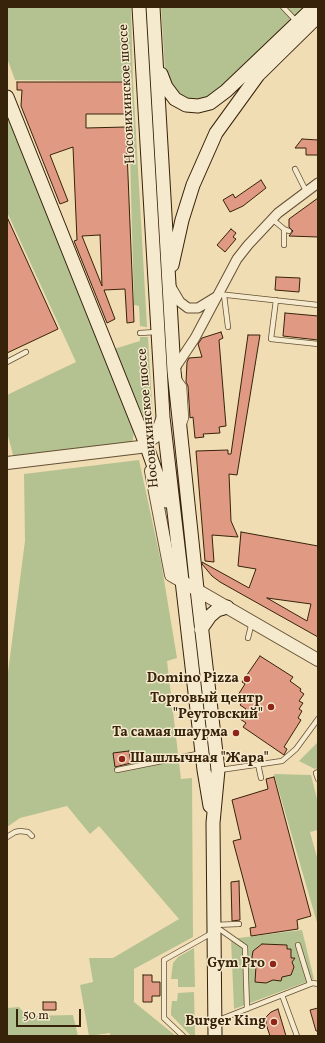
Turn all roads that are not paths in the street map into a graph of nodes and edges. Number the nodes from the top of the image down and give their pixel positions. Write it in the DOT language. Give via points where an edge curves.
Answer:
graph roads {
  1 [pos="139,7"];
  2 [pos="153,7"];
  3 [pos="283,7"];
  4 [pos="314,7"];
  5 [pos="318,16"];
  6 [pos="297,23"];
  7 [pos="156,61"];
  8 [pos="7,97"];
  9 [pos="295,169"];
  10 [pos="318,183"];
  11 [pos="306,191"];
  12 [pos="272,219"];
  13 [pos="289,225"];
  14 [pos="284,229"];
  15 [pos="289,231"];
  16 [pos="284,245"];
  17 [pos="169,282"];
  18 [pos="220,295"];
  19 [pos="276,300"];
  20 [pos="318,305"];
  21 [pos="228,327"];
  22 [pos="158,332"];
  23 [pos="140,333"];
  24 [pos="318,344"];
  25 [pos="26,352"];
  26 [pos="7,362"];
  27 [pos="160,371"];
  28 [pos="174,372"];
  29 [pos="163,417"];
  30 [pos="146,444"];
  31 [pos="7,463"];
  32 [pos="176,535"];
  33 [pos="182,581"];
  34 [pos="197,589"];
  35 [pos="227,607"];
  36 [pos="202,629"];
  37 [pos="318,660"];
  38 [pos="318,719"];
  39 [pos="202,752"];
  40 [pos="258,764"];
  41 [pos="218,768"];
  42 [pos="117,770"];
  43 [pos="318,772"];
  44 [pos="261,778"];
  45 [pos="318,779"];
  46 [pos="213,823"];
  47 [pos="32,836"];
  48 [pos="7,838"];
  49 [pos="238,924"];
  50 [pos="214,929"];
  51 [pos="298,945"];
  52 [pos="310,984"];
  53 [pos="318,984"];
  54 [pos="282,995"];
  55 [pos="247,1009"];
  56 [pos="214,1022"];
  57 [pos="183,1036"];
  58 [pos="215,1036"];
  59 [pos="297,1036"];
  1 -- 22 [label="main road, Носовихинское шоссе"];
  2 -- 7 [label="main road, Носовихинское шоссе"];
  3 -- 6 [label="lane"];
  4 -- 6 [label="main road"];
  5 -- 17 [label="main road" via="258,74 216,133 191,191"];
  6 -- 7 [label="main road" via="226,91 204,105 186,105 175,99 166,87"];
  7 -- 17 [label="main road, Носовихинское шоссе"];
  8 -- 30 [label="main road"];
  9 -- 11 [label="lane"];
  10 -- 11 [label="street"];
  11 -- 12 [label="street"];
  12 -- 14 [label="lane"];
  12 -- 18 [label="street" via="237,259"];
  13 -- 14 [label="lane"];
  14 -- 15 [label="lane"];
  14 -- 16 [label="lane"];
  17 -- 18 [label="street" via="180,302 188,308 198,308"];
  17 -- 28 [label="main road, Носовихинское шоссе"];
  18 -- 19 [label="lane"];
  18 -- 21 [label="lane"];
  18 -- 28 [label="street"];
  19 -- 20 [label="lane"];
  19 -- 24 [label="lane" via="271,339"];
  22 -- 23 [label="lane"];
  22 -- 27 [label="main road, Носовихинское шоссе"];
  25 -- 26 [label="lane"];
  27 -- 28 [label="street"];
  27 -- 29 [label="main road, Носовихинское шоссе"];
  28 -- 34 [label="main road, Носовихинское шоссе"];
  29 -- 30 [label="street" via="156,436"];
  29 -- 32 [label="main road, Носовихинское шоссе"];
  30 -- 31 [label="street" via="128,449"];
  30 -- 32 [label="main road"];
  30 -- 33 [label="street" via="171,575"];
  32 -- 33 [label="main road, Носовихинское шоссе"];
  33 -- 34 [label="street"];
  33 -- 39 [label="main road, Носовихинское шоссе"];
  34 -- 35 [label="street"];
  34 -- 36 [label="main road, Носовихинское шоссе"];
  35 -- 36 [label="main road" via="217,610 210,616"];
  35 -- 37 [label="street"];
  36 -- 41 [label="main road, Носовихинское шоссе"];
  38 -- 40 [label="lane" via="296,749 282,761"];
  39 -- 42 [label="lane"];
  39 -- 46 [label="main road, Носовихинское шоссе"];
  40 -- 41 [label="lane"];
  40 -- 44 [label="lane"];
  41 -- 46 [label="main road, Носовихинское шоссе"];
  43 -- 45 [label="lane"];
  46 -- 50 [label="main road, Носовихинское шоссе"];
  47 -- 48 [label="lane" via="28,832 20,831"];
  49 -- 50 [label="lane"];
  50 -- 55 [label="lane" via="245,947"];
  50 -- 56 [label="main road, Носовихинское шоссе"];
  50 -- 57 [label="lane" via="164,960 164,1018"];
  51 -- 52 [label="lane"];
  52 -- 53 [label="lane"];
  52 -- 54 [label="lane"];
  54 -- 55 [label="lane"];
  54 -- 59 [label="lane"];
  55 -- 56 [label="lane"];
  56 -- 58 [label="main road, Носовихинское шоссе"];
}
